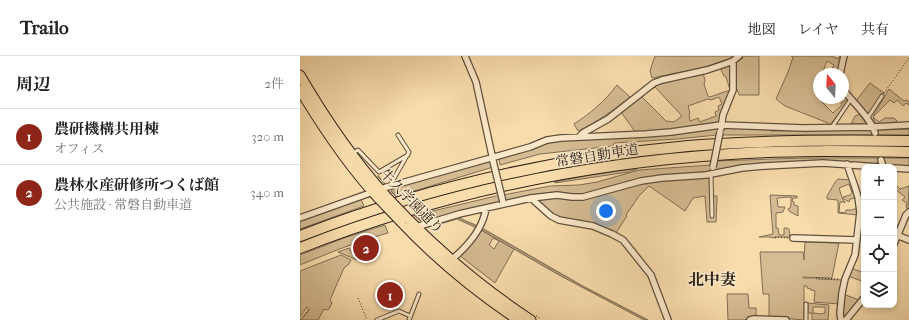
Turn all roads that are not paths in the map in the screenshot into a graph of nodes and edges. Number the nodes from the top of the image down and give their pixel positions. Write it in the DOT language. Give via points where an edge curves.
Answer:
graph roads {
  1 [pos="465,56"];
  2 [pos="738,56"];
  3 [pos="844,56"];
  4 [pos="734,61"];
  5 [pos="841,68"];
  6 [pos="300,75"];
  7 [pos="300,90"];
  8 [pos="849,96"];
  9 [pos="882,96"];
  10 [pos="851,99"];
  11 [pos="868,119"];
  12 [pos="722,125"];
  13 [pos="909,126"];
  14 [pos="832,128"];
  15 [pos="874,130"];
  16 [pos="398,135"];
  17 [pos="579,137"];
  18 [pos="909,141"];
  19 [pos="909,152"];
  20 [pos="352,154"];
  21 [pos="408,155"];
  22 [pos="493,159"];
  23 [pos="882,160"];
  24 [pos="847,164"];
  25 [pos="883,164"];
  26 [pos="861,165"];
  27 [pos="897,168"];
  28 [pos="909,168"];
  29 [pos="711,175"];
  30 [pos="381,193"];
  31 [pos="531,198"];
  32 [pos="503,203"];
  33 [pos="861,206"];
  34 [pos="486,208"];
  35 [pos="909,212"];
  36 [pos="712,216"];
  37 [pos="300,218"];
  38 [pos="405,221"];
  39 [pos="861,221"];
  40 [pos="416,227"];
  41 [pos="897,233"];
  42 [pos="897,235"];
  43 [pos="300,236"];
  44 [pos="793,238"];
  45 [pos="857,240"];
  46 [pos="909,240"];
  47 [pos="300,248"];
  48 [pos="448,262"];
  49 [pos="419,294"];
  50 [pos="861,302"];
  51 [pos="806,304"];
  52 [pos="410,316"];
  53 [pos="533,317"];
  54 [pos="377,320"];
  55 [pos="408,320"];
  56 [pos="518,320"];
  57 [pos="668,320"];
  58 [pos="750,320"];
  59 [pos="786,320"];
  60 [pos="806,320"];
  61 [pos="841,320"];
  62 [pos="846,320"];
  1 -- 22 [label="street" via="476,82"];
  2 -- 4 [label="street"];
  3 -- 5 [label="street"];
  4 -- 12 [label="street" via="733,90 723,115"];
  4 -- 17 [label="street" via="657,82 608,119"];
  6 -- 20 [label="highway, 牛久学園通り"];
  7 -- 30 [label="highway, 牛久学園通り" via="352,167"];
  8 -- 10 [label="street"];
  9 -- 11 [label="lane"];
  10 -- 11 [label="street"];
  10 -- 14 [label="lane"];
  11 -- 15 [label="street"];
  12 -- 14 [label="street"];
  12 -- 17 [label="street" via="671,132"];
  12 -- 29 [label="street, bridge"];
  13 -- 15 [label="street"];
  14 -- 15 [label="street"];
  16 -- 21 [label="lane" via="409,152"];
  17 -- 22 [label="street" via="547,140"];
  18 -- 43 [label="highway, 常磐自動車道" via="818,140 732,143 688,146 577,161 442,190 352,217"];
  19 -- 47 [label="highway, 常磐自動車道" via="732,154 637,162 579,171 418,207"];
  20 -- 21 [label="lane" via="358,150 379,172"];
  20 -- 30 [label="highway, 牛久学園通り"];
  21 -- 30 [label="lane"];
  22 -- 30 [label="street"];
  22 -- 32 [label="street, bridge"];
  23 -- 25 [label="street"];
  24 -- 26 [label="street"];
  24 -- 29 [label="street" via="765,166"];
  24 -- 33 [label="street"];
  27 -- 28 [label="street"];
  29 -- 31 [label="street" via="641,181 584,197 557,195"];
  29 -- 36 [label="lane"];
  30 -- 37 [label="street"];
  30 -- 38 [label="highway, 牛久学園通り, bridge"];
  31 -- 32 [label="street"];
  31 -- 57 [label="street" via="559,220 593,226 623,240 651,275"];
  32 -- 34 [label="street"];
  34 -- 40 [label="street"];
  34 -- 48 [label="street" via="475,235"];
  35 -- 41 [label="street"];
  38 -- 40 [label="highway, 牛久学園通り"];
  38 -- 48 [label="highway, 牛久学園通り"];
  39 -- 45 [label="street"];
  40 -- 48 [label="highway, 牛久学園通り"];
  42 -- 46 [label="street"];
  44 -- 45 [label="street"];
  45 -- 61 [label="street" via="842,293"];
  48 -- 53 [label="highway, 牛久学園通り"];
  48 -- 56 [label="highway, 牛久学園通り" via="474,288"];
  49 -- 52 [label="lane"];
  50 -- 62 [label="street"];
  51 -- 60 [label="lane"];
  52 -- 54 [label="lane" via="399,311"];
  52 -- 55 [label="lane"];
  58 -- 59 [label="street"];
}
